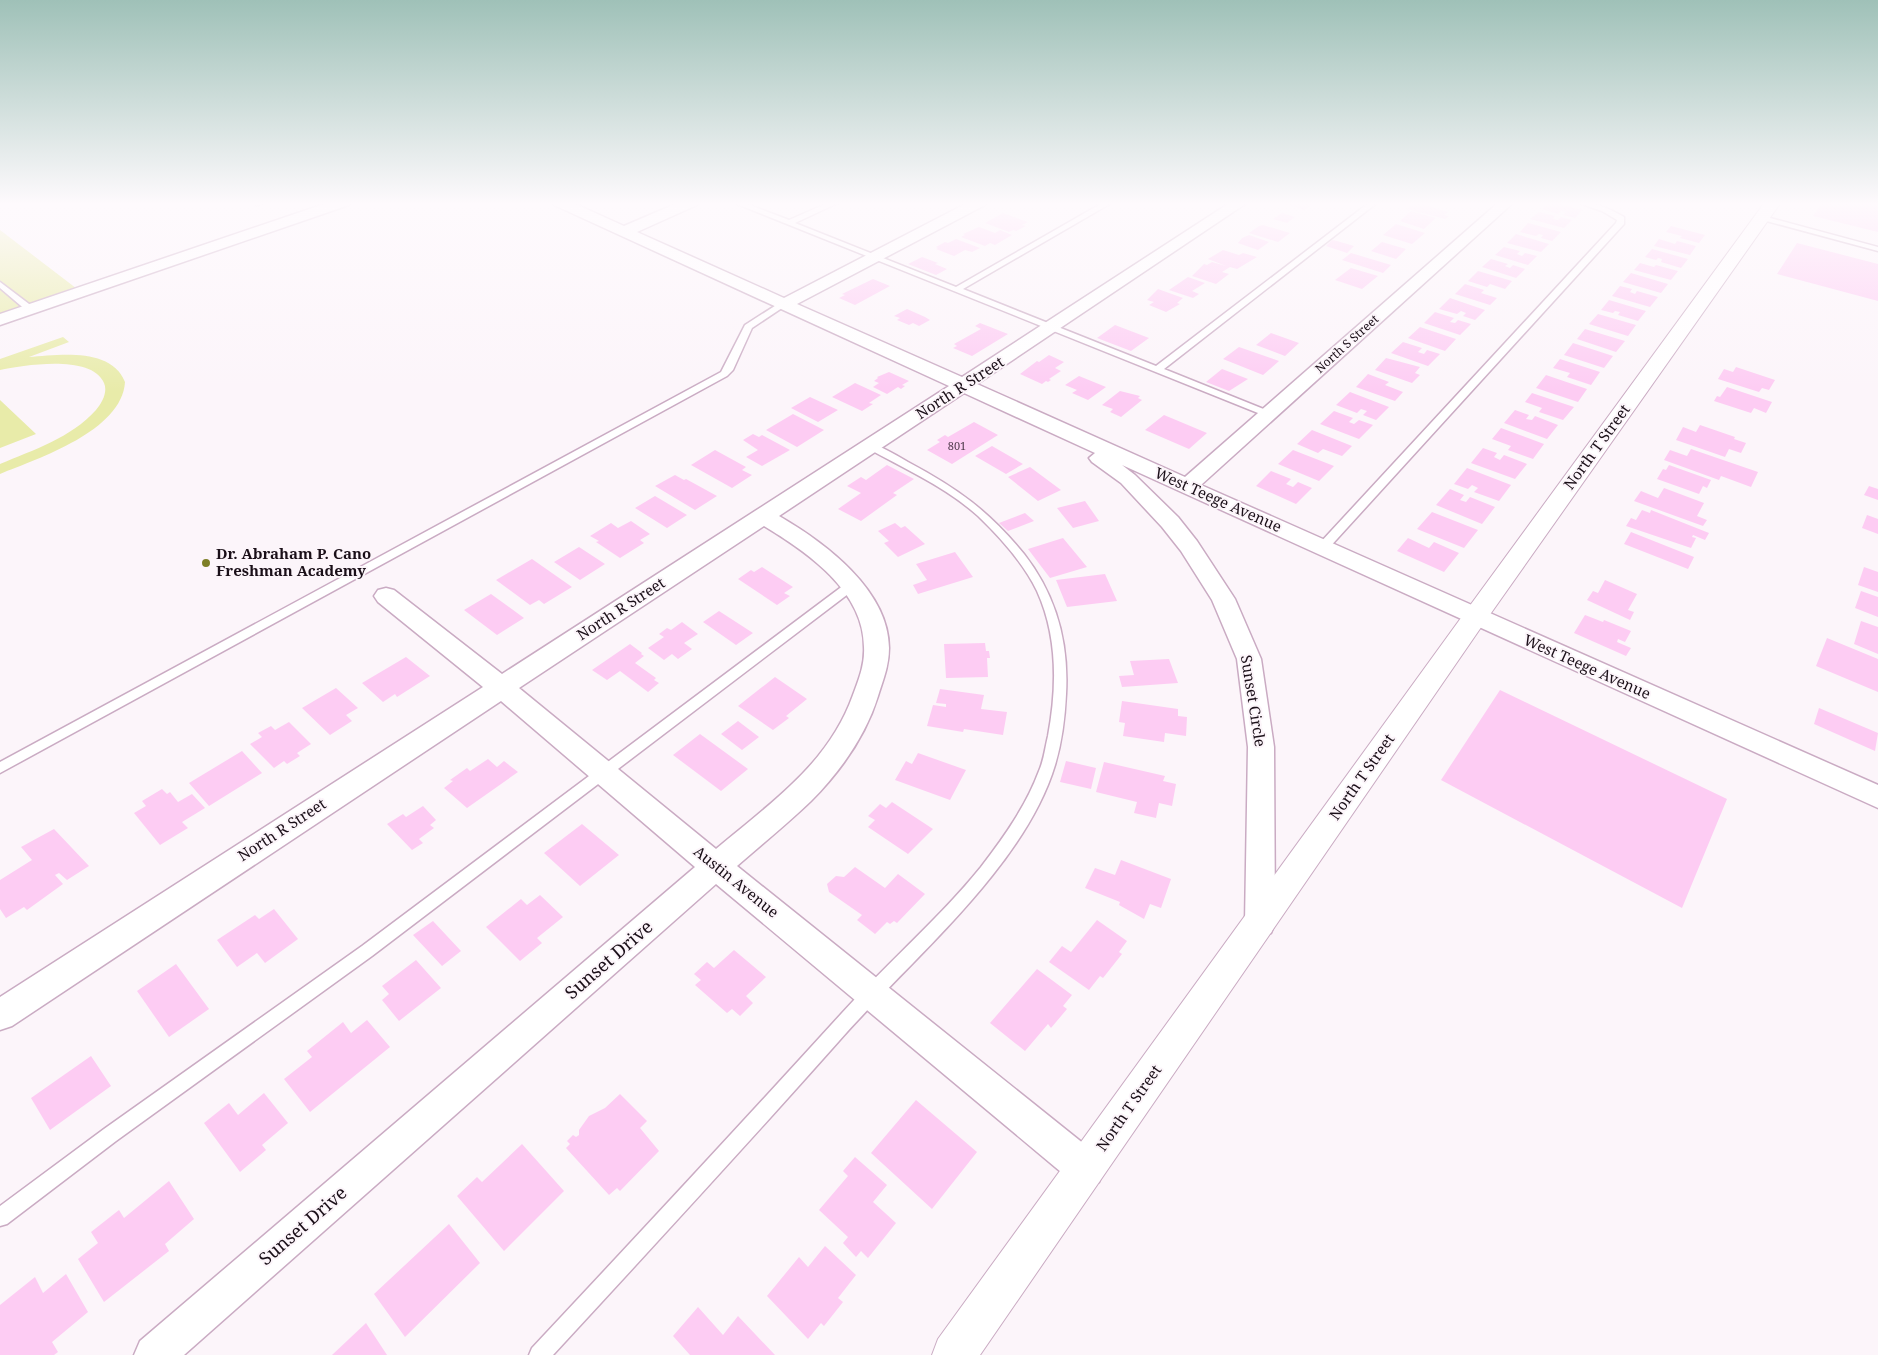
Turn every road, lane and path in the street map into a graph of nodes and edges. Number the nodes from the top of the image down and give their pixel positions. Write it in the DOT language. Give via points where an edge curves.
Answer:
graph roads {
  1 [pos="158,265"];
  2 [pos="697,265"];
  3 [pos="858,265"];
  4 [pos="894,265"];
  5 [pos="999,265"];
  6 [pos="1145,265"];
  7 [pos="1292,265"];
  8 [pos="1436,265"];
  9 [pos="1582,265"];
  10 [pos="1728,265"];
  11 [pos="0,284"];
  12 [pos="956,290"];
  13 [pos="4,293"];
  14 [pos="784,304"];
  15 [pos="30,309"];
  16 [pos="0,320"];
  17 [pos="1050,328"];
  18 [pos="1157,370"];
  19 [pos="964,385"];
  20 [pos="1268,414"];
  21 [pos="1062,429"];
  22 [pos="871,446"];
  23 [pos="1186,486"];
  24 [pos="764,516"];
  25 [pos="1323,548"];
  26 [pos="852,585"];
  27 [pos="386,596"];
  28 [pos="1475,617"];
  29 [pos="501,687"];
  30 [pos="0,768"];
  31 [pos="603,772"];
  32 [pos="1878,797"];
  33 [pos="716,867"];
  34 [pos="1260,923"];
  35 [pos="871,993"];
  36 [pos="0,1014"];
  37 [pos="1086,1169"];
  38 [pos="0,1217"];
  39 [pos="154,1355"];
  40 [pos="539,1355"];
  41 [pos="954,1355"];
  1 -- 15 [label="street"];
  2 -- 14 [label="street, West Teege Avenue"];
  3 -- 14 [label="street"];
  4 -- 12 [label="lane"];
  5 -- 12 [label="lane"];
  6 -- 17 [label="street, North R Street"];
  7 -- 18 [label="lane"];
  8 -- 20 [label="street, North S Street"];
  9 -- 25 [label="lane"];
  10 -- 28 [label="street, North T Street"];
  11 -- 13 [label="lane"];
  12 -- 17 [label="lane"];
  13 -- 15 [label="lane"];
  14 -- 19 [label="street, West Teege Avenue"];
  14 -- 30 [label="lane" via="748,327 724,374"];
  15 -- 16 [label="street"];
  17 -- 18 [label="lane"];
  17 -- 19 [label="street, North R Street"];
  18 -- 20 [label="lane"];
  19 -- 21 [label="street, West Teege Avenue"];
  19 -- 22 [label="street, North R Street"];
  20 -- 23 [label="street, North S Street"];
  21 -- 23 [label="street, West Teege Avenue"];
  21 -- 34 [label="street, Sunset Circle" via="1128,479 1170,522 1223,599 1249,658 1262,747"];
  22 -- 24 [label="street, North R Street"];
  22 -- 35 [label="lane" via="943,485 982,514 1012,547 1042,588 1057,631 1061,675 1056,727 1047,769 1024,816 987,870 951,914"];
  23 -- 25 [label="street, West Teege Avenue"];
  24 -- 26 [label="street, Sunset Drive" via="818,551"];
  24 -- 29 [label="street, North R Street"];
  25 -- 28 [label="street, West Teege Avenue"];
  26 -- 31 [label="lane"];
  26 -- 33 [label="street, Sunset Drive" via="866,609 876,649 874,672 856,722 802,792"];
  27 -- 29 [label="street, Austin Avenue"];
  28 -- 32 [label="street, West Teege Avenue"];
  28 -- 34 [label="street, North T Street"];
  29 -- 31 [label="street, Austin Avenue"];
  29 -- 36 [label="street, North R Street"];
  31 -- 33 [label="street, Austin Avenue"];
  31 -- 38 [label="lane" via="367,951"];
  33 -- 35 [label="street, Austin Avenue"];
  33 -- 39 [label="street, Sunset Drive"];
  34 -- 37 [label="street, North T Street"];
  35 -- 37 [label="street, Austin Avenue"];
  35 -- 40 [label="lane" via="703,1181"];
  37 -- 41 [label="street, North T Street"];
}
